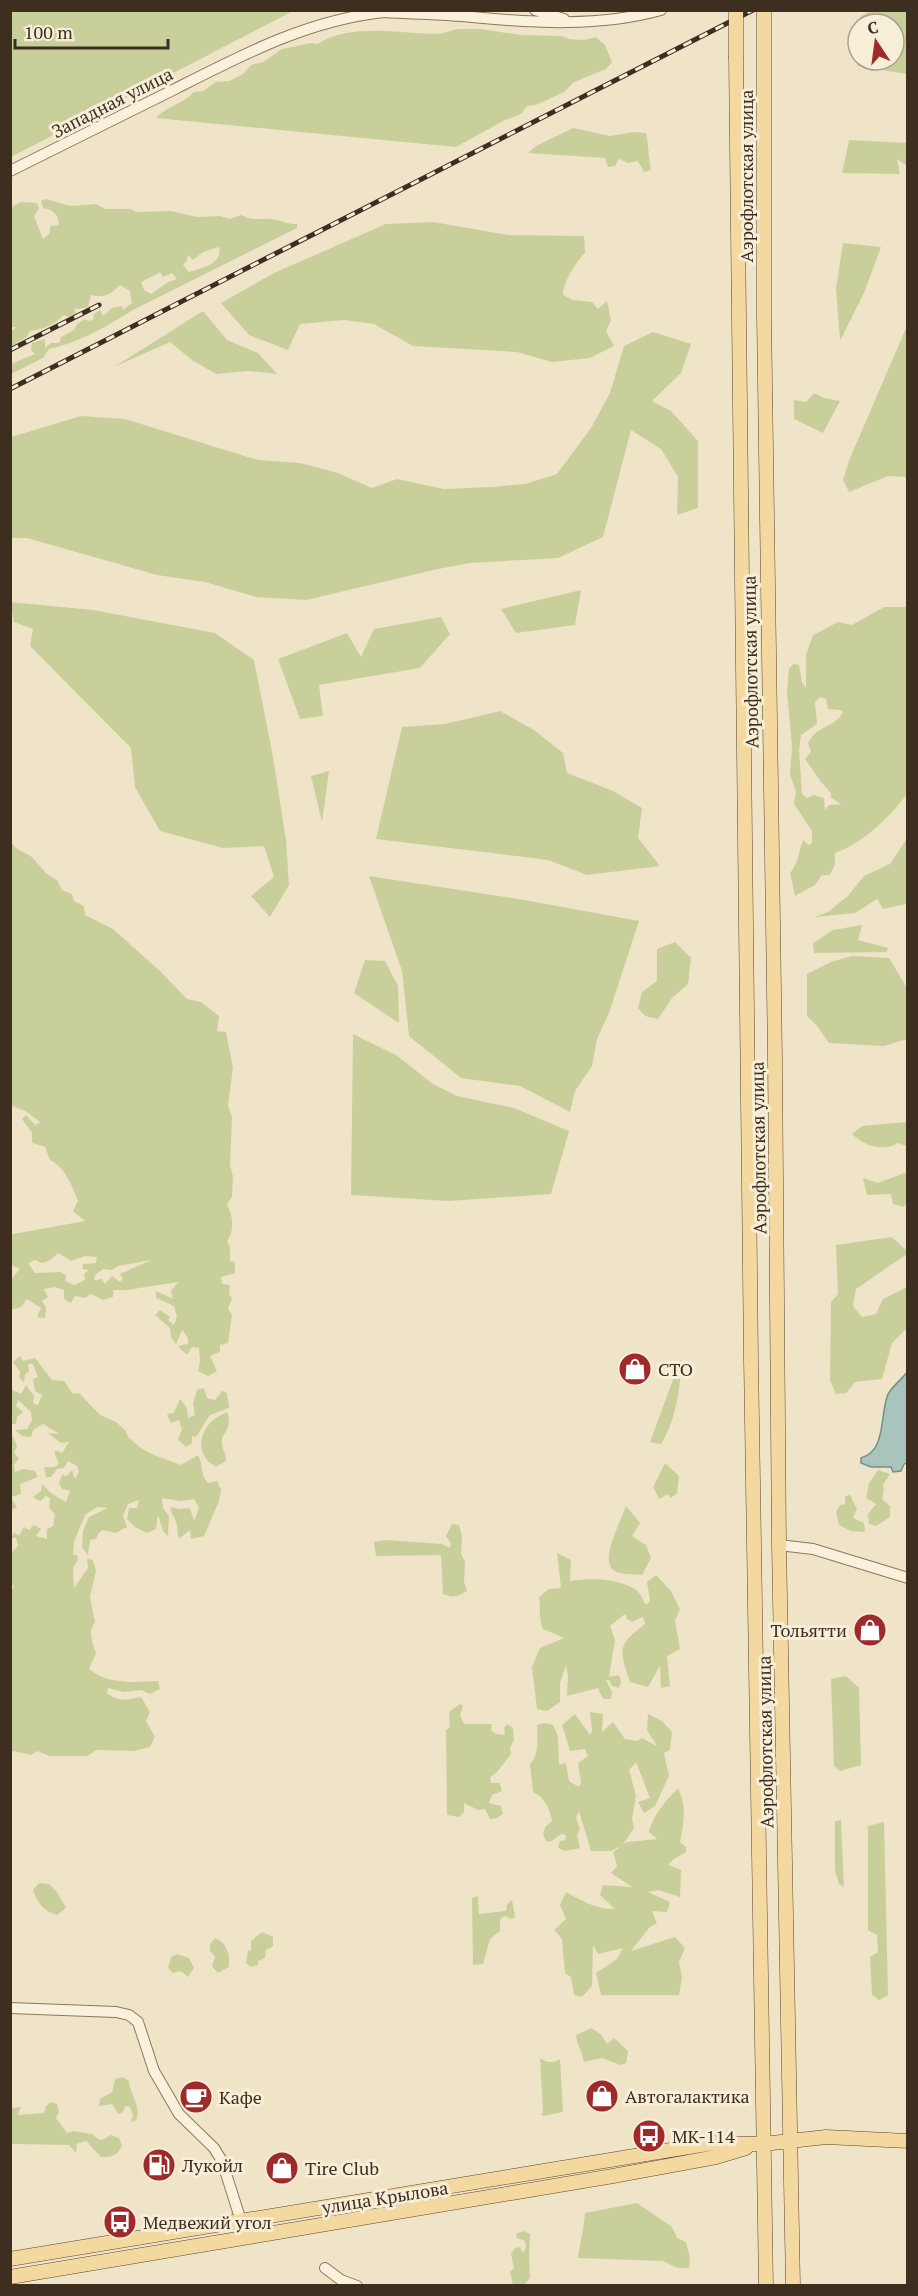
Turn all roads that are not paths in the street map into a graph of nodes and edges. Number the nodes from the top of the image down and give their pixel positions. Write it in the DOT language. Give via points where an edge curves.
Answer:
graph roads {
  1 [pos="535,10"];
  2 [pos="661,10"];
  3 [pos="736,10"];
  4 [pos="764,10"];
  5 [pos="475,14"];
  6 [pos="576,23"];
  7 [pos="10,171"];
  8 [pos="779,1545"];
  9 [pos="908,1578"];
  10 [pos="10,2008"];
  11 [pos="791,2140"];
  12 [pos="908,2141"];
  13 [pos="763,2144"];
  14 [pos="241,2222"];
  15 [pos="10,2259"];
  16 [pos="325,2268"];
  17 [pos="10,2277"];
  18 [pos="357,2286"];
  19 [pos="765,2286"];
  20 [pos="793,2286"];
  1 -- 6 [label="street"];
  2 -- 6 [label="street, Западная улица"];
  3 -- 13 [label="main road, Аэрофлотская улица, bridge"];
  4 -- 8 [label="main road, Аэрофлотская улица"];
  5 -- 6 [label="street, Западная улица" via="516,21"];
  5 -- 7 [label="street, Западная улица" via="384,12 293,33"];
  8 -- 9 [label="street" via="813,1549"];
  8 -- 11 [label="main road, Аэрофлотская улица"];
  10 -- 14 [label="street" via="116,2012 138,2022 154,2071 179,2114 222,2160"];
  11 -- 12 [label="main road, улица Крылова" via="858,2137"];
  11 -- 13 [label="main road, улица Крылова"];
  11 -- 20 [label="main road, Аэрофлотская улица"];
  13 -- 14 [label="main road, улица Крылова" via="713,2143"];
  13 -- 17 [label="main road, улица Крылова" via="613,2176"];
  13 -- 19 [label="main road, Аэрофлотская улица"];
  14 -- 15 [label="main road, улица Крылова"];
  16 -- 18 [label="street"];
}
